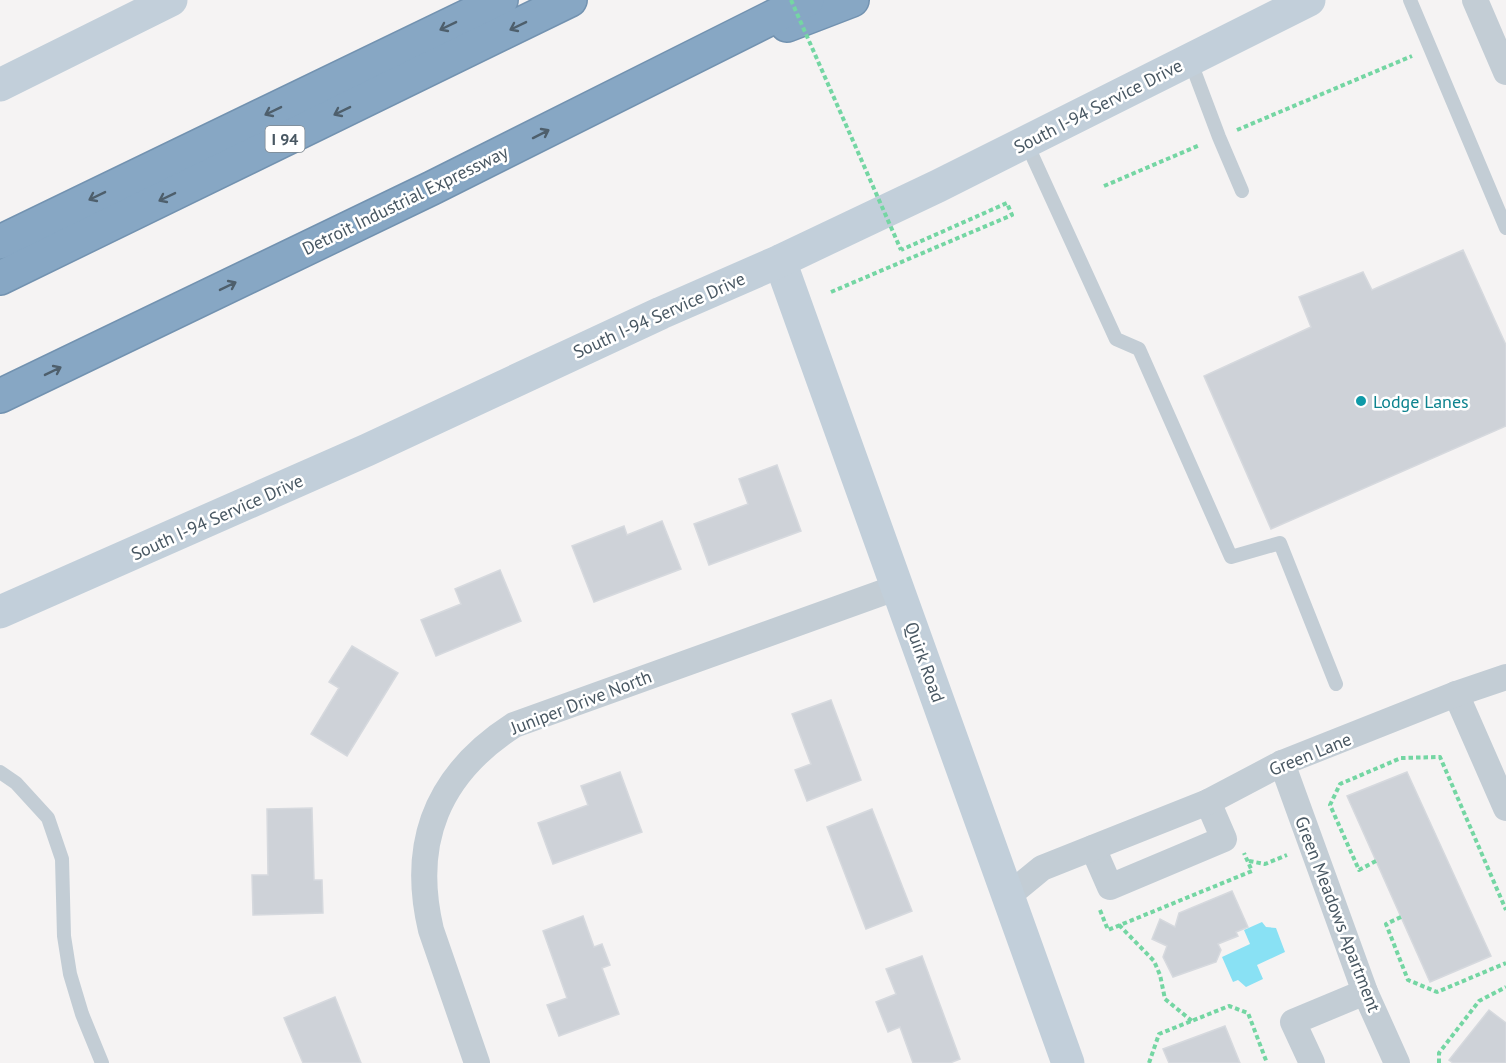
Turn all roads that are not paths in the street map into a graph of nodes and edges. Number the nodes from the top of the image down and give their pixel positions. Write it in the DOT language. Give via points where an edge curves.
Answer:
graph roads {
  1 [pos="171,0"];
  2 [pos="501,0"];
  3 [pos="570,0"];
  4 [pos="807,0"];
  5 [pos="852,0"];
  6 [pos="1309,0"];
  7 [pos="1410,0"];
  8 [pos="1475,0"];
  9 [pos="1190,60"];
  10 [pos="673,68"];
  11 [pos="1506,72"];
  12 [pos="0,85"];
  13 [pos="1026,142"];
  14 [pos="1242,191"];
  15 [pos="1506,228"];
  16 [pos="0,242"];
  17 [pos="780,261"];
  18 [pos="0,278"];
  19 [pos="0,396"];
  20 [pos="898,587"];
  21 [pos="0,612"];
  22 [pos="1506,677"];
  23 [pos="1336,684"];
  24 [pos="1456,694"];
  25 [pos="1282,763"];
  26 [pos="0,772"];
  27 [pos="1208,801"];
  28 [pos="1506,808"];
  29 [pos="1093,848"];
  30 [pos="1008,896"];
  31 [pos="1365,992"];
  32 [pos="477,1061"];
  33 [pos="102,1063"];
  34 [pos="1068,1063"];
  35 [pos="1312,1063"];
  36 [pos="1397,1063"];
  1 -- 12 [label="street"];
  2 -- 16 [label="highway, I 94, one-way"];
  3 -- 18 [label="highway, I 94, one-way"];
  4 -- 10 [label="highway, Detroit Industrial Expressway"];
  5 -- 10 [label="highway"];
  6 -- 9 [label="street, South I-94 Service Drive"];
  7 -- 15 [label="lane"];
  8 -- 11 [label="street"];
  9 -- 13 [label="street, South I-94 Service Drive"];
  9 -- 14 [label="lane"];
  19 -- 10 [label="highway, Detroit Industrial Expressway, one-way"];
  13 -- 17 [label="street, South I-94 Service Drive"];
  13 -- 23 [label="lane" via="1116,339 1139,349 1231,557 1280,543"];
  17 -- 20 [label="street, Quirk Road"];
  17 -- 21 [label="street, South I-94 Service Drive"];
  20 -- 30 [label="street, Quirk Road"];
  20 -- 32 [label="street, Juniper Drive North" via="514,725 463,767 436,813 423,878 431,930"];
  22 -- 24 [label="street, Green Lane"];
  24 -- 25 [label="street, Green Lane"];
  24 -- 28 [label="street"];
  25 -- 27 [label="street, Green Lane"];
  25 -- 31 [label="street, Green Meadows Apartment"];
  26 -- 33 [label="lane" via="16,783 48,818 62,858 64,936 70,974"];
  27 -- 29 [label="street, Green Lane"];
  27 -- 29 [label="street" via="1224,839 1110,887"];
  29 -- 30 [label="street, Green Lane" via="1042,868"];
  30 -- 34 [label="street, Quirk Road"];
  31 -- 35 [label="street" via="1293,1022"];
  31 -- 36 [label="street, Green Meadows Apartment"];
}
